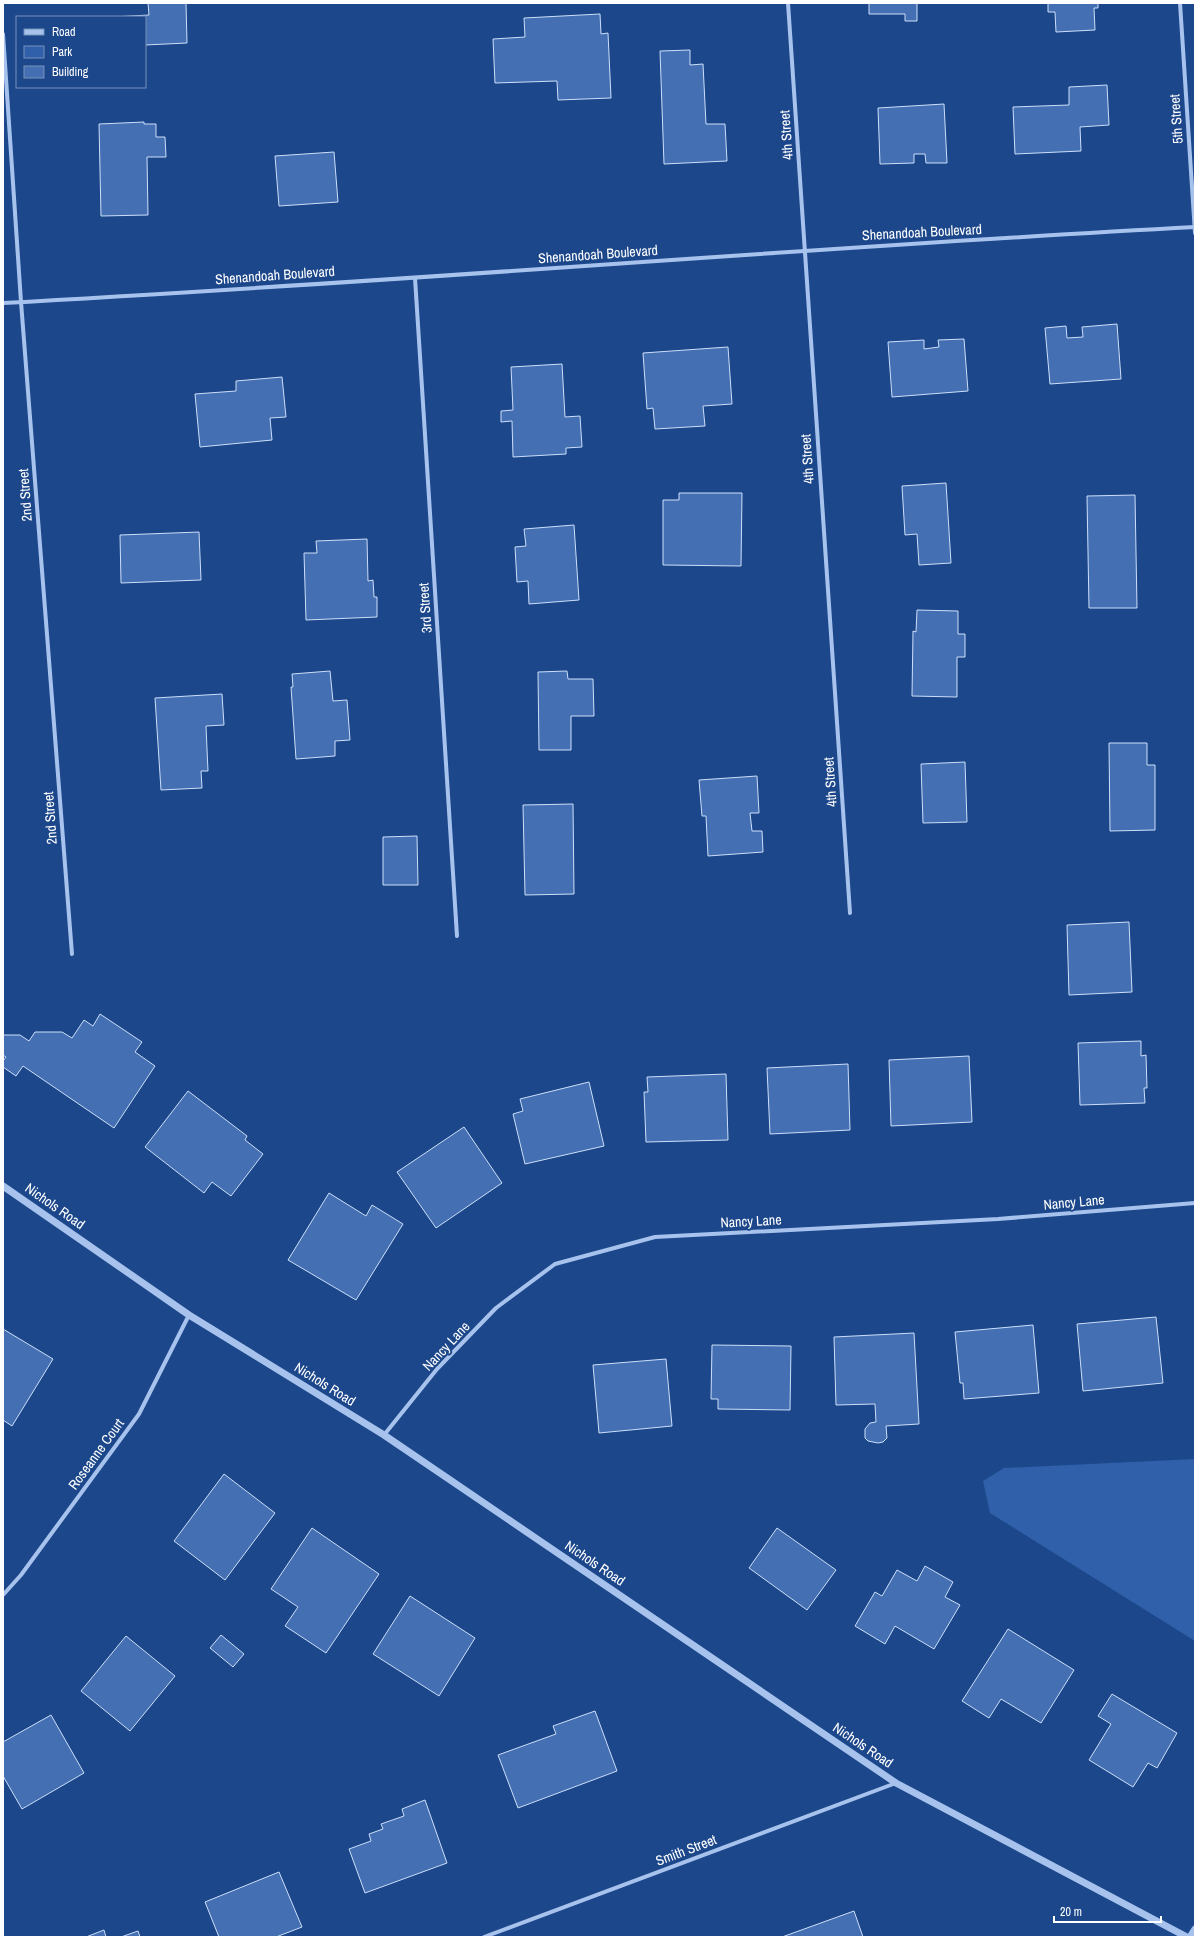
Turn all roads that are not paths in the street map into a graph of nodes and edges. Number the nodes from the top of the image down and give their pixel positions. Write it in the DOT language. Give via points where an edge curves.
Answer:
graph roads {
  1 [pos="788,3"];
  2 [pos="1180,3"];
  3 [pos="3,34"];
  4 [pos="1195,227"];
  5 [pos="1195,234"];
  6 [pos="804,250"];
  7 [pos="415,278"];
  8 [pos="21,302"];
  9 [pos="3,303"];
  10 [pos="850,913"];
  11 [pos="457,936"];
  12 [pos="72,954"];
  13 [pos="3,1186"];
  14 [pos="1195,1203"];
  15 [pos="189,1315"];
  16 [pos="384,1435"];
  17 [pos="3,1595"];
  18 [pos="896,1783"];
  19 [pos="1195,1929"];
  20 [pos="484,1937"];
  21 [pos="1189,1937"];
  1 -- 6 [label="street, 4th Street"];
  2 -- 4 [label="street, 5th Street"];
  3 -- 8 [label="street, 2nd Street"];
  4 -- 5 [label="street, 5th Street"];
  4 -- 6 [label="street, Shenandoah Boulevard"];
  6 -- 7 [label="street, Shenandoah Boulevard"];
  6 -- 10 [label="street, 4th Street"];
  7 -- 8 [label="street, Shenandoah Boulevard"];
  7 -- 11 [label="street, 3rd Street"];
  8 -- 9 [label="street, Shenandoah Boulevard"];
  8 -- 12 [label="street, 2nd Street"];
  13 -- 15 [label="street, Nichols Road"];
  14 -- 16 [label="street, Nancy Lane" via="998,1219 655,1237 555,1264 496,1308 437,1370"];
  15 -- 16 [label="street, Nichols Road"];
  15 -- 17 [label="street, Roseanne Court" via="139,1414 21,1575"];
  16 -- 18 [label="street, Nichols Road"];
  18 -- 20 [label="street, Smith Street"];
  18 -- 21 [label="street, Nichols Road"];
  19 -- 21 [label="street"];
}
